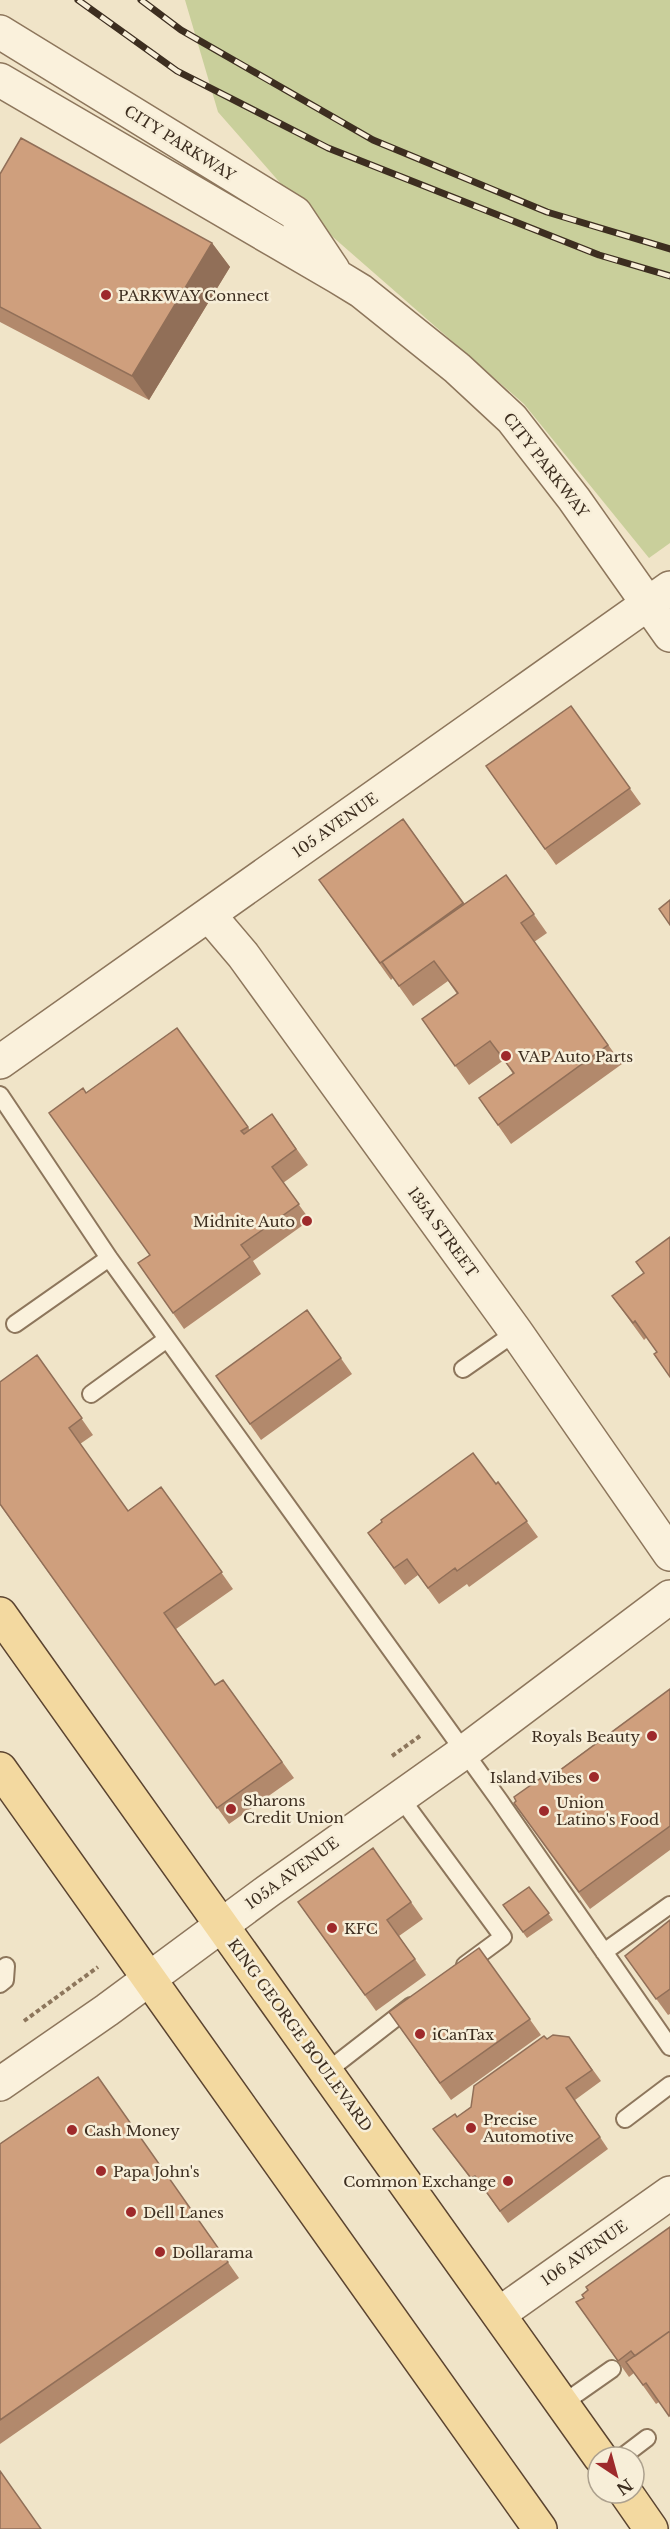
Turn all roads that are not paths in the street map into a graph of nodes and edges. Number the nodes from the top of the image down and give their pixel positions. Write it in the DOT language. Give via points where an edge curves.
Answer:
graph roads {
  1 [pos="0,32"];
  2 [pos="0,80"];
  3 [pos="338,277"];
  4 [pos="659,596"];
  5 [pos="670,635"];
  6 [pos="209,915"];
  7 [pos="0,1062"];
  8 [pos="0,1095"];
  9 [pos="109,1258"];
  10 [pos="15,1324"];
  11 [pos="516,1332"];
  12 [pos="167,1339"];
  13 [pos="463,1369"];
  14 [pos="91,1394"];
  15 [pos="670,1554"];
  16 [pos="670,1597"];
  17 [pos="0,1614"];
  18 [pos="464,1752"];
  19 [pos="0,1769"];
  20 [pos="400,1797"];
  21 [pos="670,1905"];
  22 [pos="221,1925"];
  23 [pos="604,1952"];
  24 [pos="6,1966"];
  25 [pos="451,1975"];
  26 [pos="149,1978"];
  27 [pos="0,1984"];
  28 [pos="423,1997"];
  29 [pos="670,2047"];
  30 [pos="326,2072"];
  31 [pos="0,2084"];
  32 [pos="670,2085"];
  33 [pos="625,2119"];
  34 [pos="670,2193"];
  35 [pos="499,2314"];
  36 [pos="612,2369"];
  37 [pos="562,2404"];
  38 [pos="646,2438"];
  39 [pos="591,2445"];
  40 [pos="637,2445"];
  41 [pos="634,2505"];
  42 [pos="540,2529"];
  43 [pos="651,2529"];
  1 -- 3 [label="street, CITY PARKWAY" via="295,213"];
  2 -- 3 [label="street, CITY PARKWAY"];
  3 -- 4 [label="street, CITY PARKWAY" via="457,368 512,419 574,500"];
  4 -- 5 [label="street, CITY PARKWAY"];
  4 -- 6 [label="street, 105 AVENUE"];
  6 -- 7 [label="street, 105 AVENUE"];
  6 -- 11 [label="street, 135A STREET" via="243,955"];
  8 -- 9 [label="lane"];
  9 -- 10 [label="lane"];
  9 -- 12 [label="lane"];
  11 -- 13 [label="lane"];
  11 -- 15 [label="street, 135A STREET"];
  12 -- 14 [label="lane"];
  12 -- 18 [label="lane"];
  16 -- 18 [label="street, 105A AVENUE"];
  17 -- 22 [label="main road, KING GEORGE BOULEVARD"];
  18 -- 20 [label="street, 105A AVENUE"];
  18 -- 23 [label="lane"];
  19 -- 26 [label="main road"];
  20 -- 22 [label="street, 105A AVENUE"];
  20 -- 25 [label="lane" via="504,1937"];
  21 -- 23 [label="lane"];
  22 -- 26 [label="street, 105A AVENUE"];
  22 -- 30 [label="main road, KING GEORGE BOULEVARD"];
  23 -- 29 [label="lane"];
  24 -- 27 [label="lane" via="5,1980"];
  26 -- 31 [label="street, 105A AVENUE"];
  26 -- 42 [label="main road"];
  28 -- 30 [label="lane"];
  30 -- 35 [label="main road, KING GEORGE BOULEVARD"];
  32 -- 33 [label="lane"];
  34 -- 35 [label="street, 106 AVENUE"];
  35 -- 37 [label="main road, KING GEORGE BOULEVARD"];
  36 -- 37 [label="lane"];
  37 -- 39 [label="main road, KING GEORGE BOULEVARD"];
  38 -- 40 [label="lane"];
  41 -- 43 [label="main road"];
}
